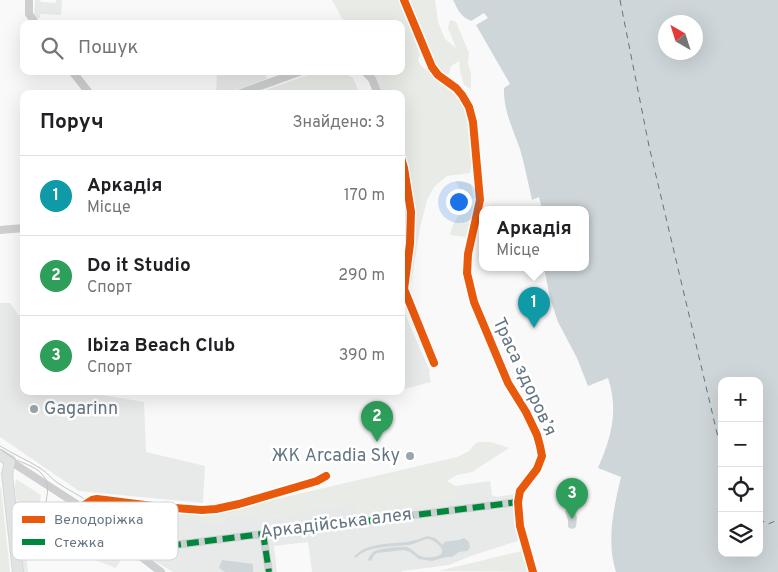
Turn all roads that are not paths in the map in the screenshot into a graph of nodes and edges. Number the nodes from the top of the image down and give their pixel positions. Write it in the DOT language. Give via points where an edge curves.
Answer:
graph roads {
  1 [pos="29,0"];
  2 [pos="33,20"];
  3 [pos="75,75"];
  4 [pos="291,75"];
  5 [pos="368,75"];
  6 [pos="87,90"];
  7 [pos="249,90"];
  8 [pos="376,90"];
  9 [pos="405,174"];
  10 [pos="20,228"];
  11 [pos="0,230"];
  12 [pos="405,272"];
  13 [pos="405,296"];
  14 [pos="434,363"];
  15 [pos="0,455"];
  16 [pos="10,461"];
  17 [pos="326,476"];
  18 [pos="73,502"];
  19 [pos="90,502"];
  20 [pos="121,502"];
  21 [pos="518,502"];
  22 [pos="178,508"];
  23 [pos="12,519"];
  24 [pos="263,533"];
  25 [pos="178,544"];
  26 [pos="145,560"];
  27 [pos="161,572"];
  28 [pos="268,572"];
  1 -- 2 [label="street" via="29,14"];
  3 -- 6 [label="street"];
  4 -- 7 [label="street"];
  5 -- 8 [label="street"];
  9 -- 12 [label="street" via="412,212"];
  10 -- 11 [label="street"];
  13 -- 14 [label="street"];
  15 -- 16 [label="main road"];
  16 -- 18 [label="street"];
  16 -- 23 [label="main road" via="7,474"];
  17 -- 22 [label="street" via="239,504 202,510"];
  19 -- 20 [label="street" via="97,499"];
  21 -- 24 [label="street, Аркадійська алея"];
  24 -- 25 [label="street, Аркадійська алея"];
  24 -- 28 [label="street"];
  26 -- 27 [label="street"];
}
